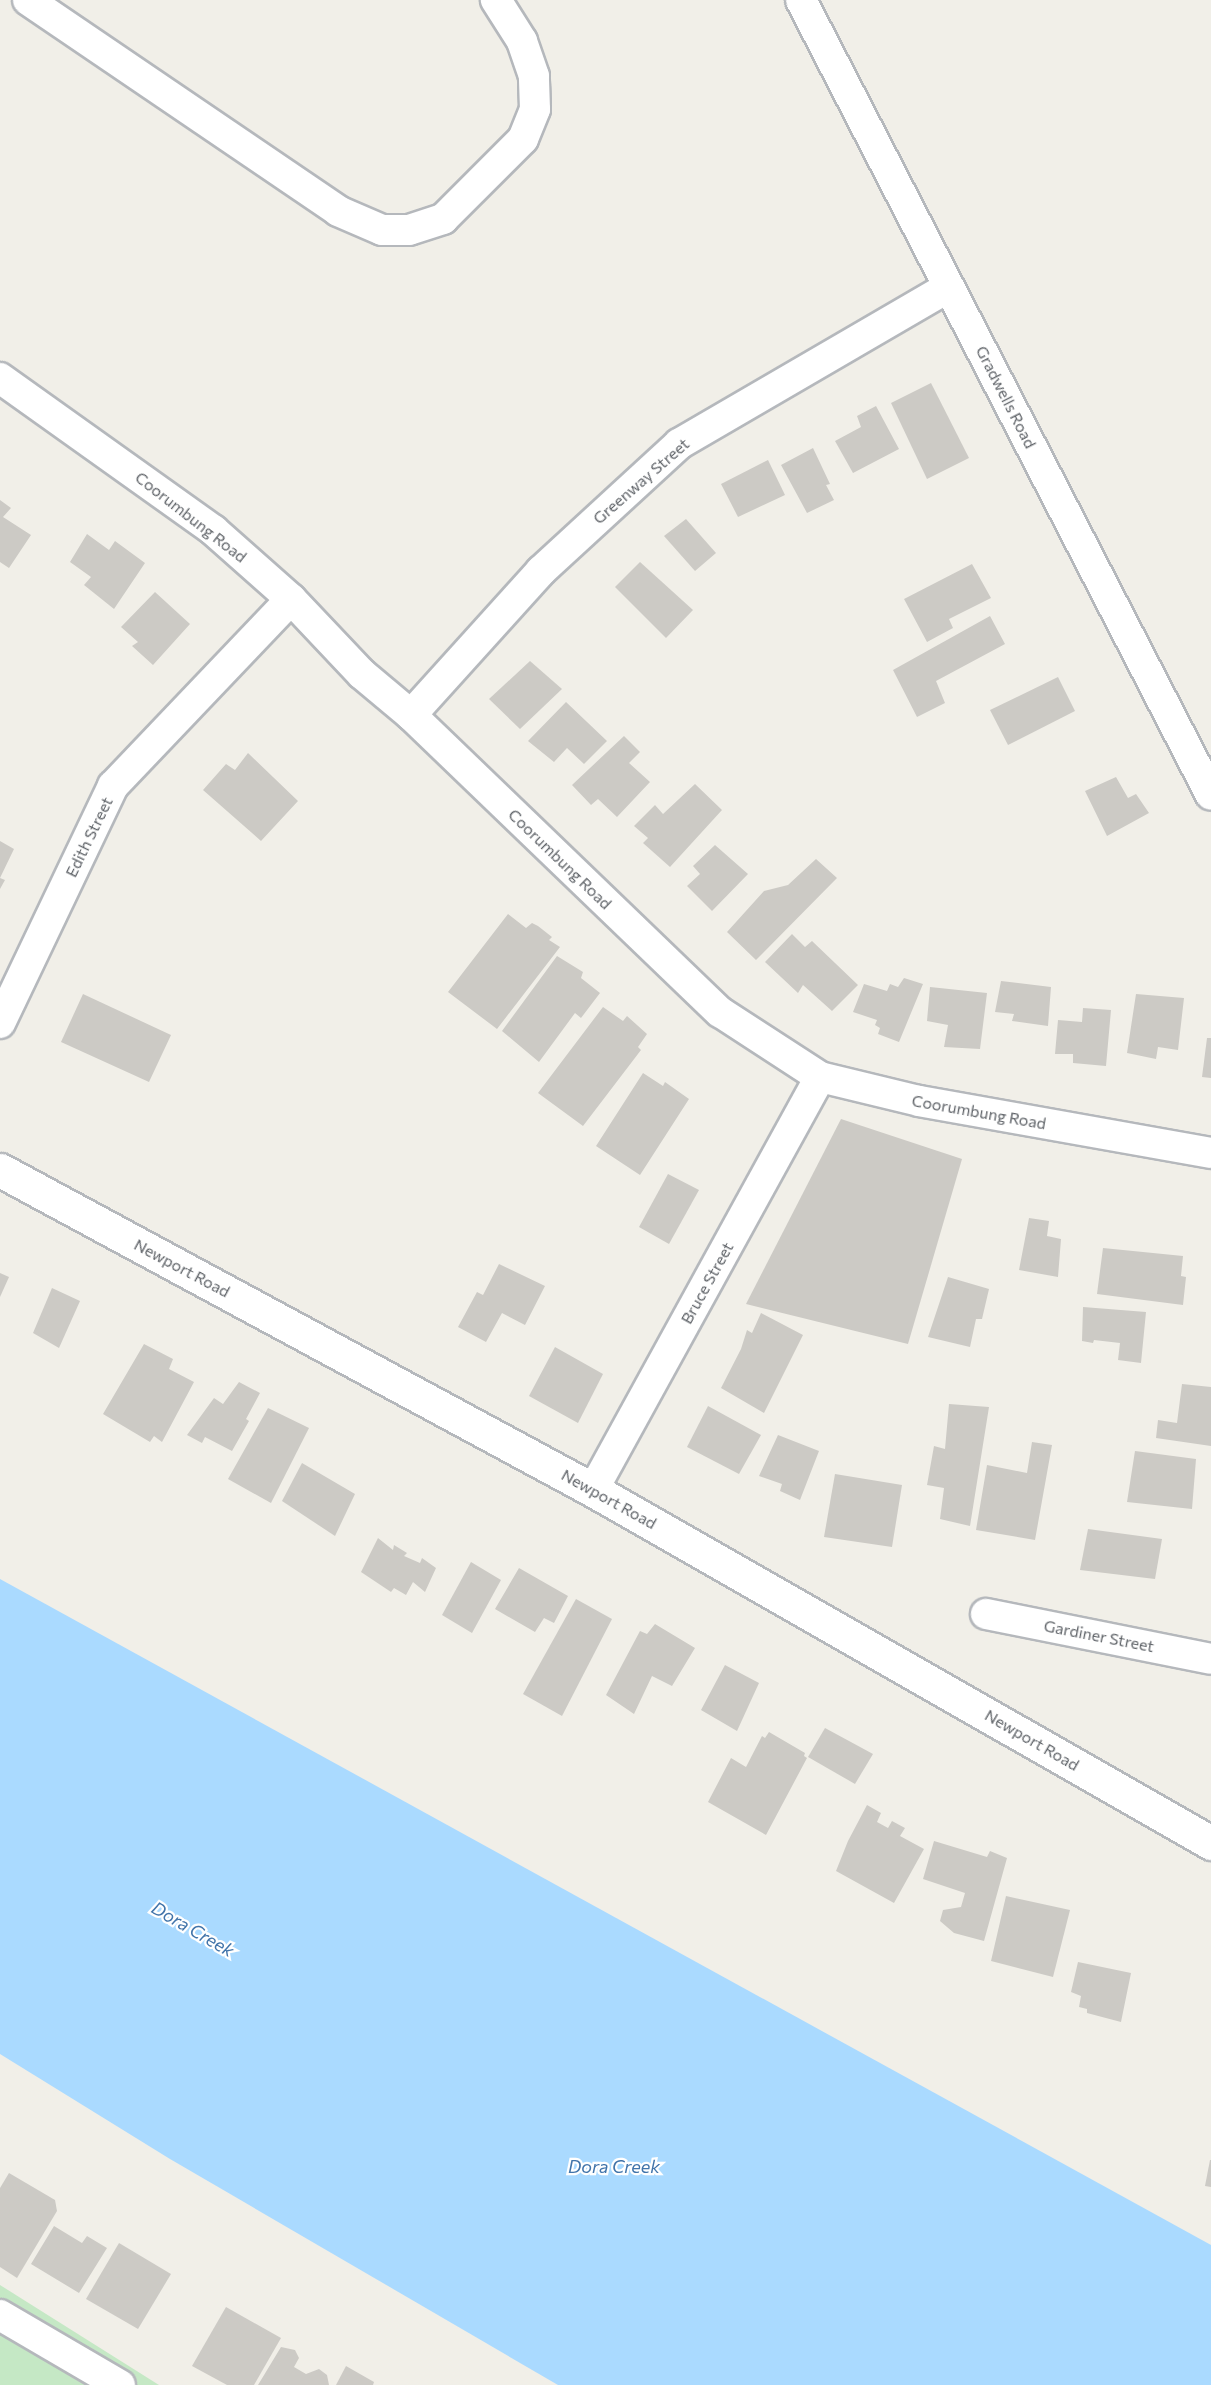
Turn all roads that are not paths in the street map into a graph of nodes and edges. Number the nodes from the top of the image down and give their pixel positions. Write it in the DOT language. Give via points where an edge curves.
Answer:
graph roads {
  1 [pos="28,0"];
  2 [pos="496,0"];
  3 [pos="801,0"];
  4 [pos="949,287"];
  5 [pos="0,378"];
  6 [pos="291,599"];
  7 [pos="411,715"];
  8 [pos="1211,795"];
  9 [pos="0,1023"];
  10 [pos="820,1077"];
  11 [pos="1211,1153"];
  12 [pos="0,1170"];
  13 [pos="593,1490"];
  14 [pos="986,1614"];
  15 [pos="1211,1659"];
  16 [pos="1211,1843"];
  17 [pos="0,2315"];
  18 [pos="120,2385"];
  1 -- 2 [label="street" via="338,211 382,230 409,230 442,219 523,140 535,109 534,76 522,41"];
  3 -- 4 [label="street, Gradwells Road"];
  4 -- 7 [label="street, Greenway Street" via="679,444 541,571"];
  4 -- 8 [label="street, Gradwells Road"];
  5 -- 6 [label="street, Coorumbung Road" via="213,530"];
  6 -- 7 [label="street, Coorumbung Road" via="362,674"];
  6 -- 9 [label="street, Edith Street" via="113,786"];
  7 -- 10 [label="street, Coorumbung Road" via="720,1012"];
  10 -- 11 [label="street, Coorumbung Road" via="919,1101"];
  10 -- 13 [label="street, Bruce Street"];
  12 -- 13 [label="street, Newport Road"];
  13 -- 16 [label="street, Newport Road"];
  14 -- 15 [label="street, Gardiner Street"];
  17 -- 18 [label="street"];
}
